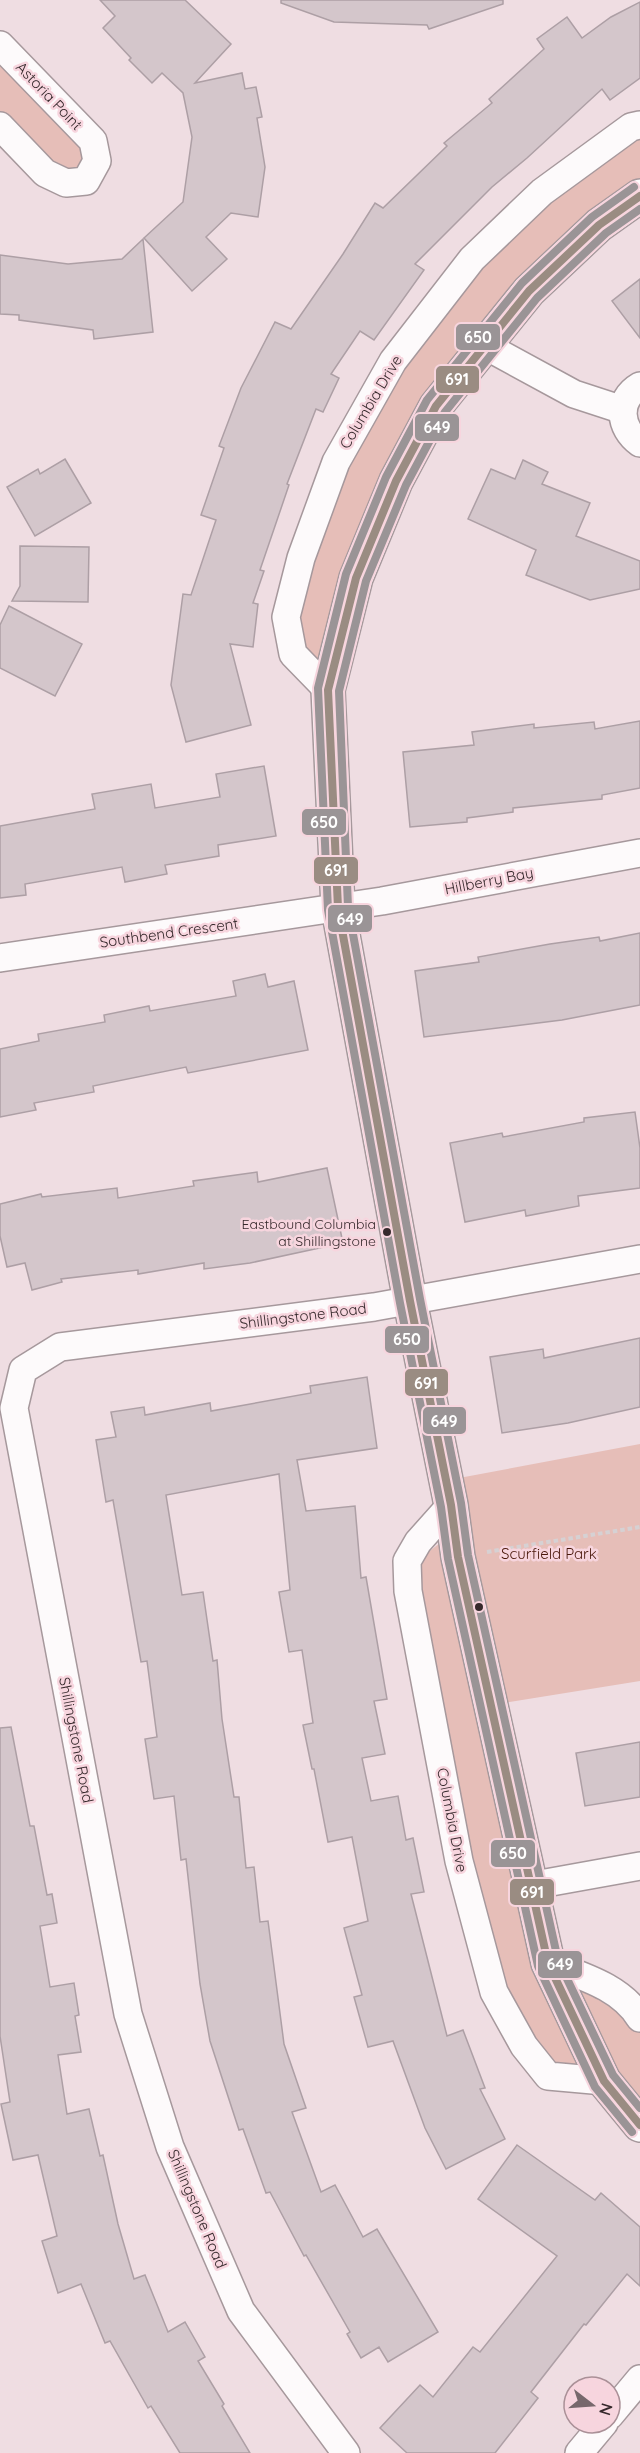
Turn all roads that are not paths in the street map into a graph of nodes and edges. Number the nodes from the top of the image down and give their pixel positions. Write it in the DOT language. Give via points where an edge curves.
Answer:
graph roads {
  1 [pos="0,45"];
  2 [pos="640,125"];
  3 [pos="0,126"];
  4 [pos="640,196"];
  5 [pos="484,345"];
  6 [pos="640,386"];
  7 [pos="623,410"];
  8 [pos="640,443"];
  9 [pos="328,690"];
  10 [pos="640,853"];
  11 [pos="338,908"];
  12 [pos="0,958"];
  13 [pos="640,1259"];
  14 [pos="410,1301"];
  15 [pos="451,1505"];
  16 [pos="640,1866"];
  17 [pos="529,1886"];
  18 [pos="548,1963"];
  19 [pos="640,2018"];
  20 [pos="604,2081"];
  21 [pos="640,2125"];
  22 [pos="640,2379"];
  23 [pos="622,2401"];
  24 [pos="594,2435"];
  25 [pos="346,2453"];
  26 [pos="579,2453"];
  1 -- 3 [label="street, Astoria Point" via="93,141 97,161 86,181 66,183 45,173"];
  2 -- 9 [label="street, Columbia Drive" via="631,127 542,192 472,259 393,362 336,462 286,617 293,654"];
  4 -- 5 [label="street" via="599,225 537,284"];
  5 -- 7 [label="street" via="574,394"];
  5 -- 9 [label="street" via="436,406 396,482 356,578"];
  6 -- 7 [label="street" via="626,399"];
  7 -- 8 [label="street" via="626,428"];
  9 -- 11 [label="street"];
  10 -- 11 [label="street, Hillberry Bay"];
  11 -- 12 [label="street, Southbend Crescent"];
  11 -- 14 [label="street"];
  13 -- 14 [label="street"];
  14 -- 15 [label="street"];
  14 -- 25 [label="street, Shillingstone Road" via="60,1347 23,1370 14,1408 128,2014 170,2147 241,2311"];
  15 -- 17 [label="street" via="458,1557"];
  15 -- 20 [label="street, Columbia Drive" via="418,1542 407,1561 408,1591 465,1882 494,1992 524,2046 548,2076"];
  16 -- 17 [label="street"];
  17 -- 18 [label="street"];
  18 -- 19 [label="street" via="605,1985"];
  18 -- 20 [label="street"];
  20 -- 21 [label="street"];
  22 -- 23 [label="street"];
  24 -- 26 [label="street"];
}
